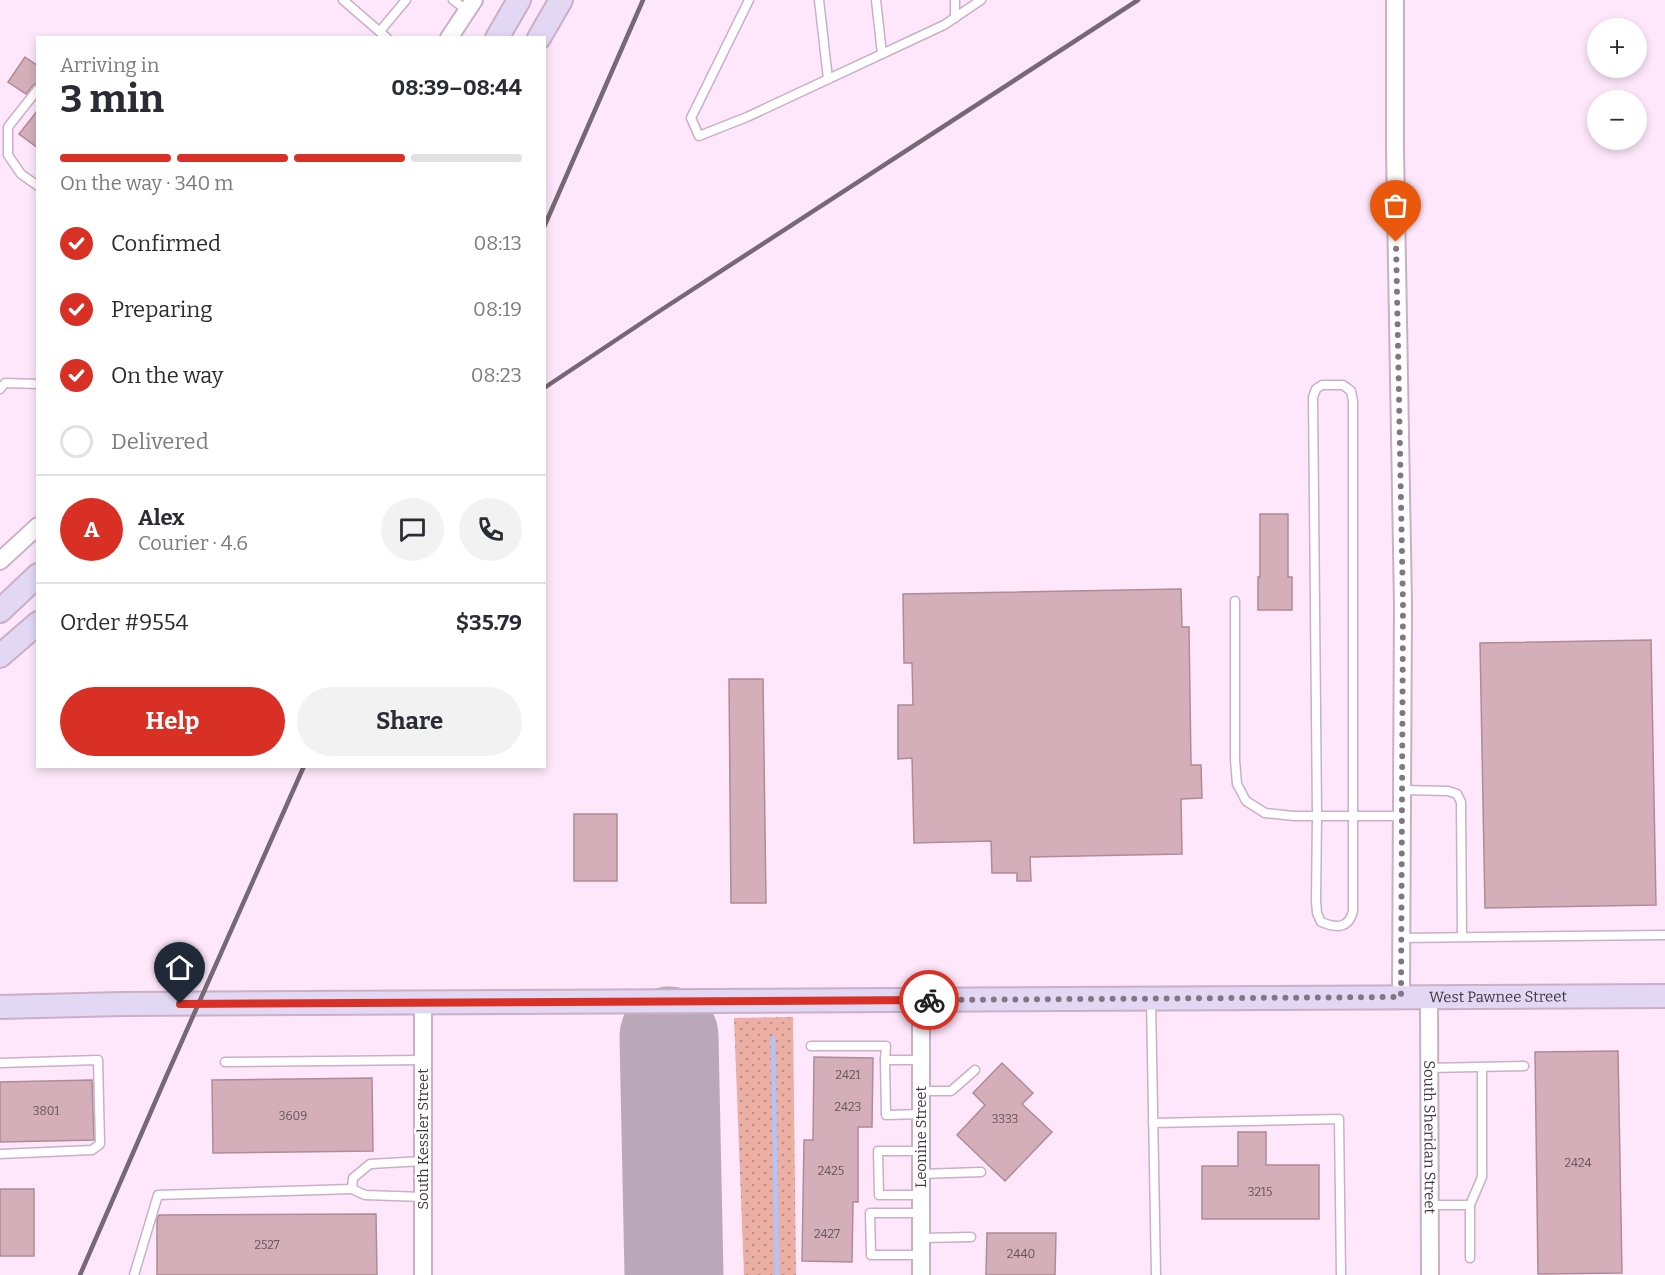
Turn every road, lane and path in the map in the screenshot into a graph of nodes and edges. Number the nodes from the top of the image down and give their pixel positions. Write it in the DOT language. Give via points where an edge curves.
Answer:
graph roads {
  1 [pos="343,0"];
  2 [pos="406,0"];
  3 [pos="453,0"];
  4 [pos="519,0"];
  5 [pos="561,0"];
  6 [pos="749,0"];
  7 [pos="819,0"];
  8 [pos="876,0"];
  9 [pos="955,0"];
  10 [pos="981,0"];
  11 [pos="1395,0"];
  12 [pos="471,5"];
  13 [pos="955,18"];
  14 [pos="383,34"];
  15 [pos="450,36"];
  16 [pos="498,36"];
  17 [pos="540,36"];
  18 [pos="882,54"];
  19 [pos="828,79"];
  20 [pos="36,92"];
  21 [pos="36,185"];
  22 [pos="2,384"];
  23 [pos="36,384"];
  24 [pos="36,528"];
  25 [pos="0,561"];
  26 [pos="36,577"];
  27 [pos="1235,601"];
  28 [pos="0,611"];
  29 [pos="36,625"];
  30 [pos="0,656"];
  31 [pos="1402,790"];
  32 [pos="1317,816"];
  33 [pos="1354,816"];
  34 [pos="1402,816"];
  35 [pos="1665,935"];
  36 [pos="1462,937"];
  37 [pos="1401,938"];
  38 [pos="1665,996"];
  39 [pos="1401,997"];
  40 [pos="1429,997"];
  41 [pos="1151,999"];
  42 [pos="921,1000"];
  43 [pos="423,1003"];
  44 [pos="0,1006"];
  45 [pos="811,1046"];
  46 [pos="423,1060"];
  47 [pos="885,1060"];
  48 [pos="921,1060"];
  49 [pos="225,1062"];
  50 [pos="0,1063"];
  51 [pos="1524,1066"];
  52 [pos="1430,1068"];
  53 [pos="1482,1068"];
  54 [pos="975,1070"];
  55 [pos="921,1091"];
  56 [pos="921,1114"];
  57 [pos="1153,1123"];
  58 [pos="921,1151"];
  59 [pos="0,1154"];
  60 [pos="423,1161"];
  61 [pos="981,1172"];
  62 [pos="921,1174"];
  63 [pos="352,1189"];
  64 [pos="921,1195"];
  65 [pos="423,1197"];
  66 [pos="1470,1205"];
  67 [pos="1430,1206"];
  68 [pos="921,1213"];
  69 [pos="971,1237"];
  70 [pos="921,1246"];
  71 [pos="1470,1258"];
  72 [pos="134,1275"];
  73 [pos="423,1275"];
  74 [pos="921,1275"];
  75 [pos="1156,1275"];
  76 [pos="1341,1275"];
  77 [pos="1430,1275"];
  1 -- 14 [label="lane"];
  2 -- 14 [label="lane"];
  3 -- 12 [label="lane"];
  4 -- 16 [label="main road"];
  5 -- 17 [label="main road"];
  6 -- 19 [label="lane" via="692,118 699,136"];
  7 -- 19 [label="lane"];
  8 -- 18 [label="lane"];
  9 -- 13 [label="lane"];
  10 -- 13 [label="lane"];
  11 -- 31 [label="street"];
  12 -- 15 [label="street"];
  13 -- 18 [label="lane"];
  18 -- 19 [label="lane"];
  20 -- 21 [label="lane" via="8,128 8,154 21,174"];
  22 -- 23 [label="lane"];
  24 -- 25 [label="street"];
  26 -- 28 [label="main road"];
  27 -- 32 [label="lane" via="1237,784 1246,801 1265,813"];
  29 -- 30 [label="main road"];
  31 -- 34 [label="street"];
  31 -- 36 [label="lane" via="1448,791 1457,794 1461,802"];
  32 -- 33 [label="lane"];
  32 -- 33 [label="lane" via="1317,913 1321,922 1331,926 1344,925 1351,920 1353,911"];
  32 -- 33 [label="lane" via="1313,397 1322,385 1343,385 1353,401"];
  33 -- 34 [label="lane"];
  34 -- 37 [label="street"];
  35 -- 36 [label="lane"];
  36 -- 37 [label="lane"];
  37 -- 39 [label="street"];
  38 -- 40 [label="main road, West Pawnee Street"];
  39 -- 40 [label="main road, West Pawnee Street"];
  39 -- 41 [label="main road, West Pawnee Street"];
  40 -- 52 [label="street, South Sheridan Street"];
  41 -- 42 [label="main road, West Pawnee Street"];
  41 -- 57 [label="lane"];
  42 -- 43 [label="main road, West Pawnee Street"];
  42 -- 48 [label="street, Leonine Street"];
  43 -- 44 [label="main road, West Pawnee Street"];
  43 -- 46 [label="street, South Kessler Street"];
  45 -- 47 [label="lane" via="886,1046"];
  46 -- 49 [label="lane"];
  46 -- 60 [label="street, South Kessler Street"];
  47 -- 48 [label="lane"];
  47 -- 56 [label="lane" via="886,1115"];
  48 -- 55 [label="street, Leonine Street"];
  50 -- 59 [label="lane" via="98,1060 100,1144 92,1150"];
  51 -- 53 [label="lane"];
  52 -- 53 [label="lane"];
  52 -- 67 [label="street, South Sheridan Street"];
  53 -- 66 [label="lane" via="1482,1177"];
  54 -- 55 [label="lane" via="951,1091"];
  55 -- 56 [label="street, Leonine Street"];
  56 -- 58 [label="street, Leonine Street"];
  57 -- 75 [label="lane"];
  57 -- 76 [label="lane" via="1339,1119"];
  58 -- 62 [label="street, Leonine Street"];
  58 -- 64 [label="lane" via="879,1151 879,1195"];
  60 -- 63 [label="lane" via="370,1164 353,1178"];
  60 -- 65 [label="street, South Kessler Street"];
  61 -- 62 [label="lane"];
  62 -- 64 [label="street, Leonine Street"];
  63 -- 65 [label="lane" via="365,1196"];
  63 -- 72 [label="lane" via="158,1195"];
  64 -- 68 [label="street, Leonine Street"];
  65 -- 73 [label="street, South Kessler Street"];
  66 -- 67 [label="lane"];
  66 -- 71 [label="lane"];
  67 -- 77 [label="street, South Sheridan Street"];
  68 -- 70 [label="street, Leonine Street"];
  68 -- 70 [label="lane" via="870,1213 871,1255"];
  69 -- 70 [label="lane"];
  70 -- 74 [label="street, Leonine Street"];
}
